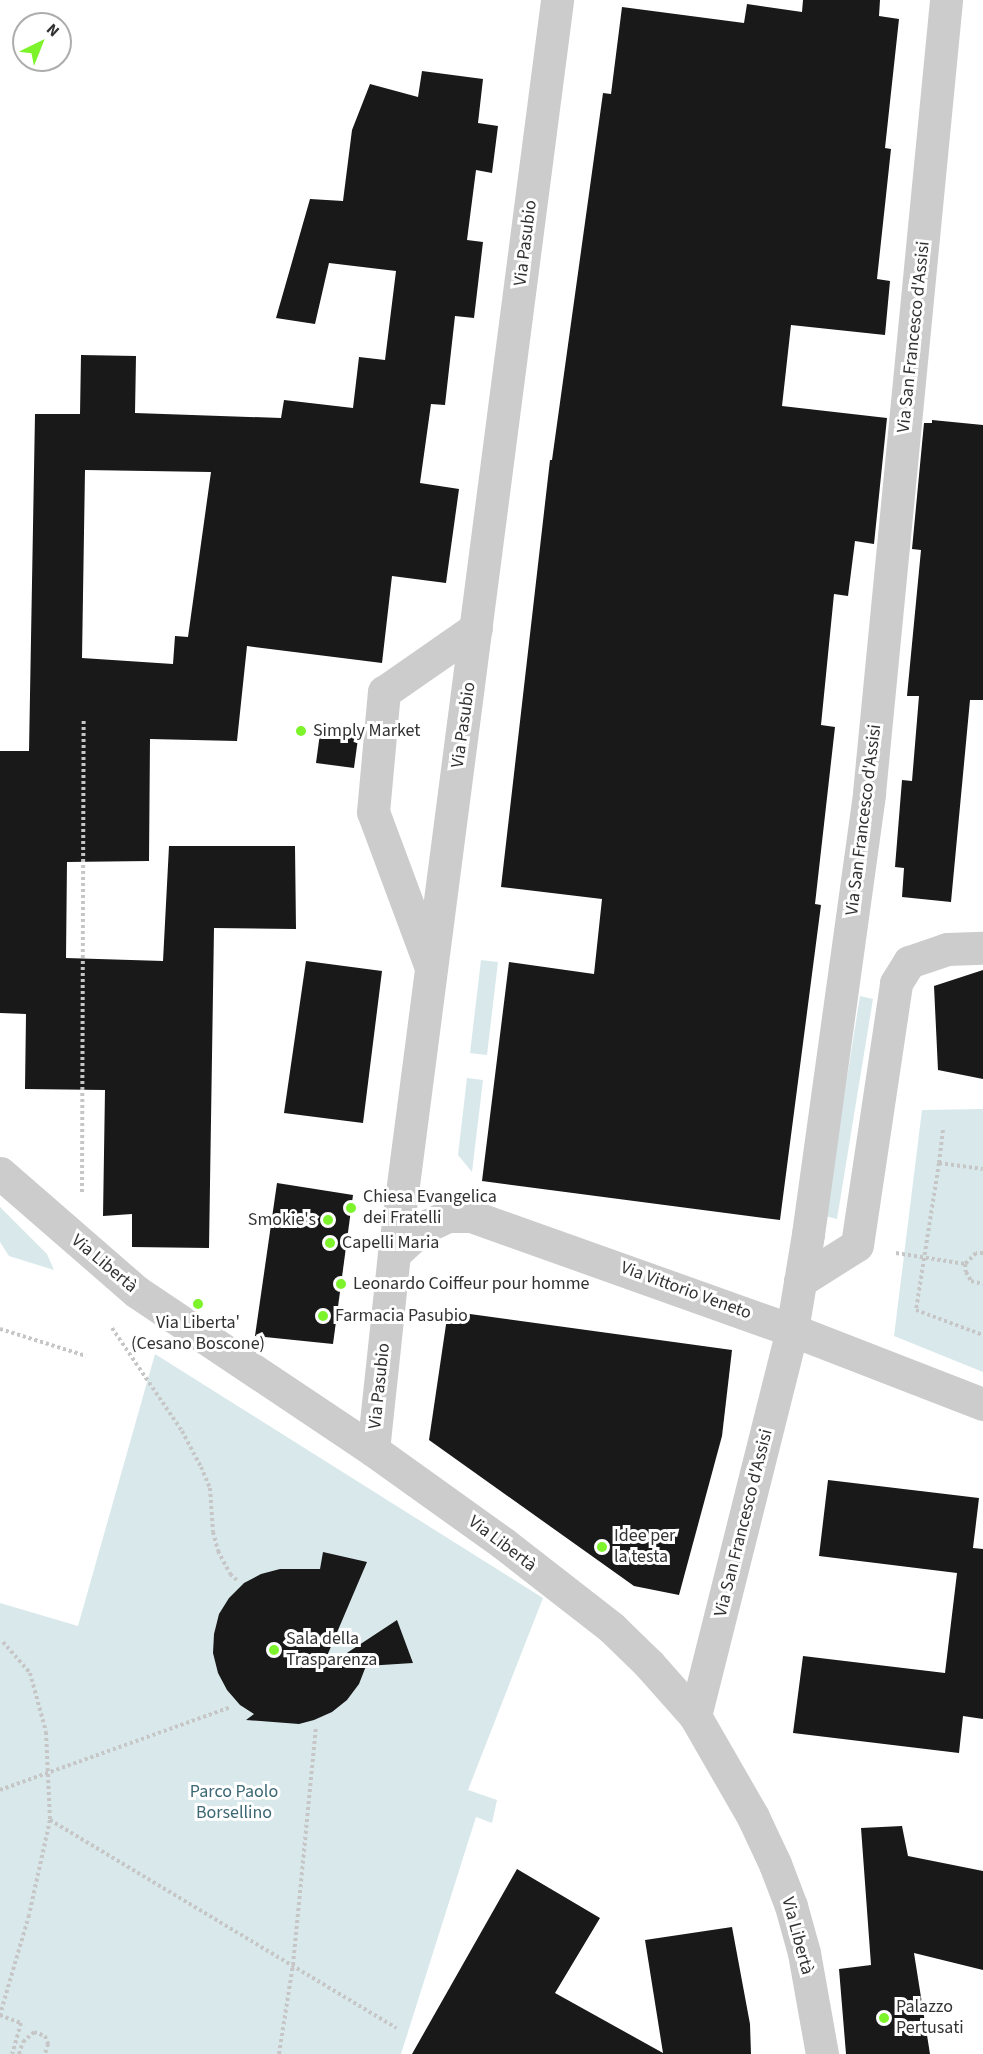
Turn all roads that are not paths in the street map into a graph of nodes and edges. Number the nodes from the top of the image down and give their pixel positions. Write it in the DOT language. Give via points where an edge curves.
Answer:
graph roads {
  1 [pos="557,0"];
  2 [pos="946,0"];
  3 [pos="476,628"];
  4 [pos="983,948"];
  5 [pos="431,970"];
  6 [pos="903,972"];
  7 [pos="845,974"];
  8 [pos="0,1173"];
  9 [pos="394,1254"];
  10 [pos="800,1281"];
  11 [pos="792,1330"];
  12 [pos="983,1404"];
  13 [pos="373,1450"];
  14 [pos="695,1716"];
  15 [pos="822,2054"];
  1 -- 3 [label="street, Via Pasubio"];
  2 -- 7 [label="street, Via San Francesco d'Assisi" via="869,793"];
  3 -- 5 [label="street, Via Pasubio"];
  3 -- 5 [label="street" via="384,692 373,812"];
  4 -- 6 [label="street" via="947,949"];
  5 -- 9 [label="street, Via Pasubio"];
  6 -- 7 [label="street"];
  6 -- 10 [label="street" via="857,1245"];
  7 -- 10 [label="street, Via San Francesco d'Assisi"];
  8 -- 13 [label="street, Via Libertà" via="137,1292"];
  9 -- 11 [label="street, Via Vittorio Veneto" via="422,1228 448,1216 471,1216"];
  9 -- 13 [label="street, Via Pasubio"];
  10 -- 11 [label="street, Via San Francesco d'Assisi"];
  11 -- 12 [label="street, Via Vittorio Veneto"];
  11 -- 14 [label="street, Via San Francesco d'Assisi"];
  13 -- 14 [label="street, Via Libertà" via="612,1628"];
  14 -- 15 [label="street, Via Libertà" via="753,1817 788,1896 804,1953"];
}
